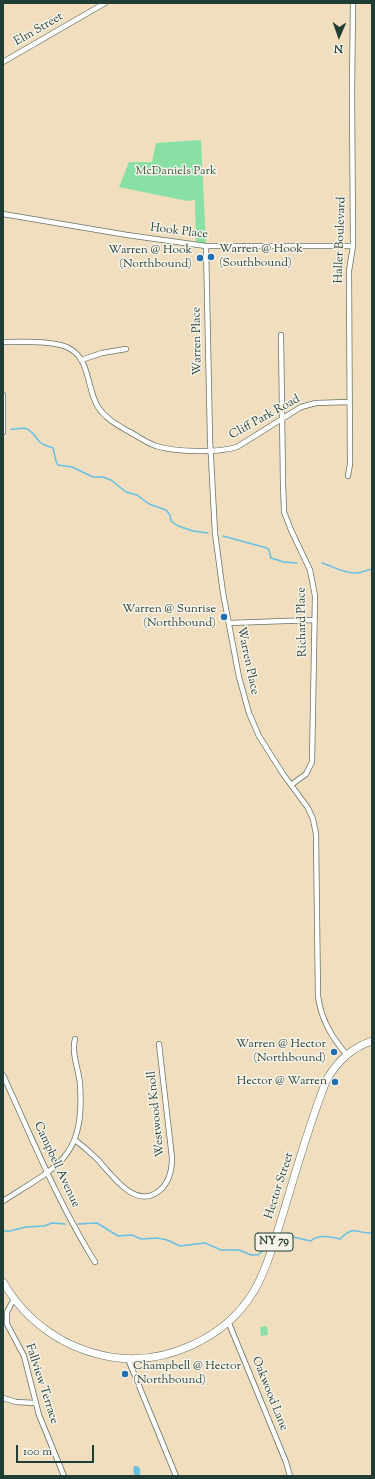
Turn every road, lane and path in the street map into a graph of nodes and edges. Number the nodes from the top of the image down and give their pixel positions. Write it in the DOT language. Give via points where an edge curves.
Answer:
graph roads {
  1 [pos="105,3"];
  2 [pos="353,3"];
  3 [pos="3,62"];
  4 [pos="3,216"];
  5 [pos="206,246"];
  6 [pos="353,246"];
  7 [pos="281,335"];
  8 [pos="3,342"];
  9 [pos="126,349"];
  10 [pos="81,360"];
  11 [pos="3,395"];
  12 [pos="349,402"];
  13 [pos="282,418"];
  14 [pos="3,432"];
  15 [pos="211,450"];
  16 [pos="348,476"];
  17 [pos="314,620"];
  18 [pos="229,623"];
  19 [pos="291,785"];
  20 [pos="75,1039"];
  21 [pos="372,1042"];
  22 [pos="159,1044"];
  23 [pos="346,1054"];
  24 [pos="3,1075"];
  25 [pos="75,1140"];
  26 [pos="47,1173"];
  27 [pos="3,1201"];
  28 [pos="95,1262"];
  29 [pos="3,1282"];
  30 [pos="14,1299"];
  31 [pos="228,1320"];
  32 [pos="128,1359"];
  33 [pos="3,1398"];
  34 [pos="36,1403"];
  35 [pos="64,1476"];
  36 [pos="176,1476"];
  37 [pos="290,1476"];
  1 -- 3 [label="street, Elm Street"];
  2 -- 6 [label="street, Haller Boulevard"];
  4 -- 5 [label="street, Hook Place"];
  5 -- 6 [label="street, Hook Place"];
  5 -- 15 [label="street, Warren Place"];
  6 -- 12 [label="street, Haller Boulevard" via="349,271"];
  7 -- 13 [label="street, Richard Place"];
  8 -- 10 [label="street, Cliff Park Road" via="64,346 76,353"];
  9 -- 10 [label="street"];
  10 -- 15 [label="street, Cliff Park Road" via="94,400 110,420 142,440 158,446"];
  11 -- 14 [label="street"];
  12 -- 13 [label="street, Cliff Park Road" via="308,404"];
  12 -- 16 [label="street, Haller Boulevard"];
  13 -- 15 [label="street, Cliff Park Road" via="237,446"];
  13 -- 17 [label="street, Richard Place" via="284,512 311,575 315,596"];
  15 -- 18 [label="street, Warren Place" via="215,540"];
  17 -- 18 [label="street"];
  17 -- 19 [label="street, Richard Place" via="312,762 306,774"];
  18 -- 19 [label="street, Warren Place" via="242,688 250,713 269,752"];
  19 -- 23 [label="street, Warren Place" via="310,812 315,830 319,1009 329,1031"];
  20 -- 25 [label="street" via="81,1099"];
  21 -- 23 [label="main road, NY 79"];
  22 -- 25 [label="street, Westwood Knoll" via="172,1158 169,1178 163,1188 144,1197 132,1194"];
  23 -- 31 [label="main road, Hector Street / NY 79" via="332,1070 321,1092 274,1242 260,1278 244,1304"];
  24 -- 26 [label="street, Campbell Avenue"];
  25 -- 26 [label="street" via="66,1157"];
  26 -- 27 [label="street"];
  26 -- 28 [label="street, Campbell Avenue" via="76,1232"];
  29 -- 30 [label="main road, Hector Street / NY 79"];
  30 -- 32 [label="main road, Hector Street / NY 79" via="40,1326 68,1344 90,1353"];
  30 -- 34 [label="street, Fallview Terrace" via="7,1312 6,1324 24,1356"];
  31 -- 32 [label="main road, Hector Street / NY 79" via="208,1336 182,1349 155,1357"];
  31 -- 37 [label="street, Oakwood Lane" via="286,1460"];
  32 -- 36 [label="street"];
  33 -- 34 [label="street" via="16,1402"];
  34 -- 35 [label="street, Fallview Terrace"];
}
